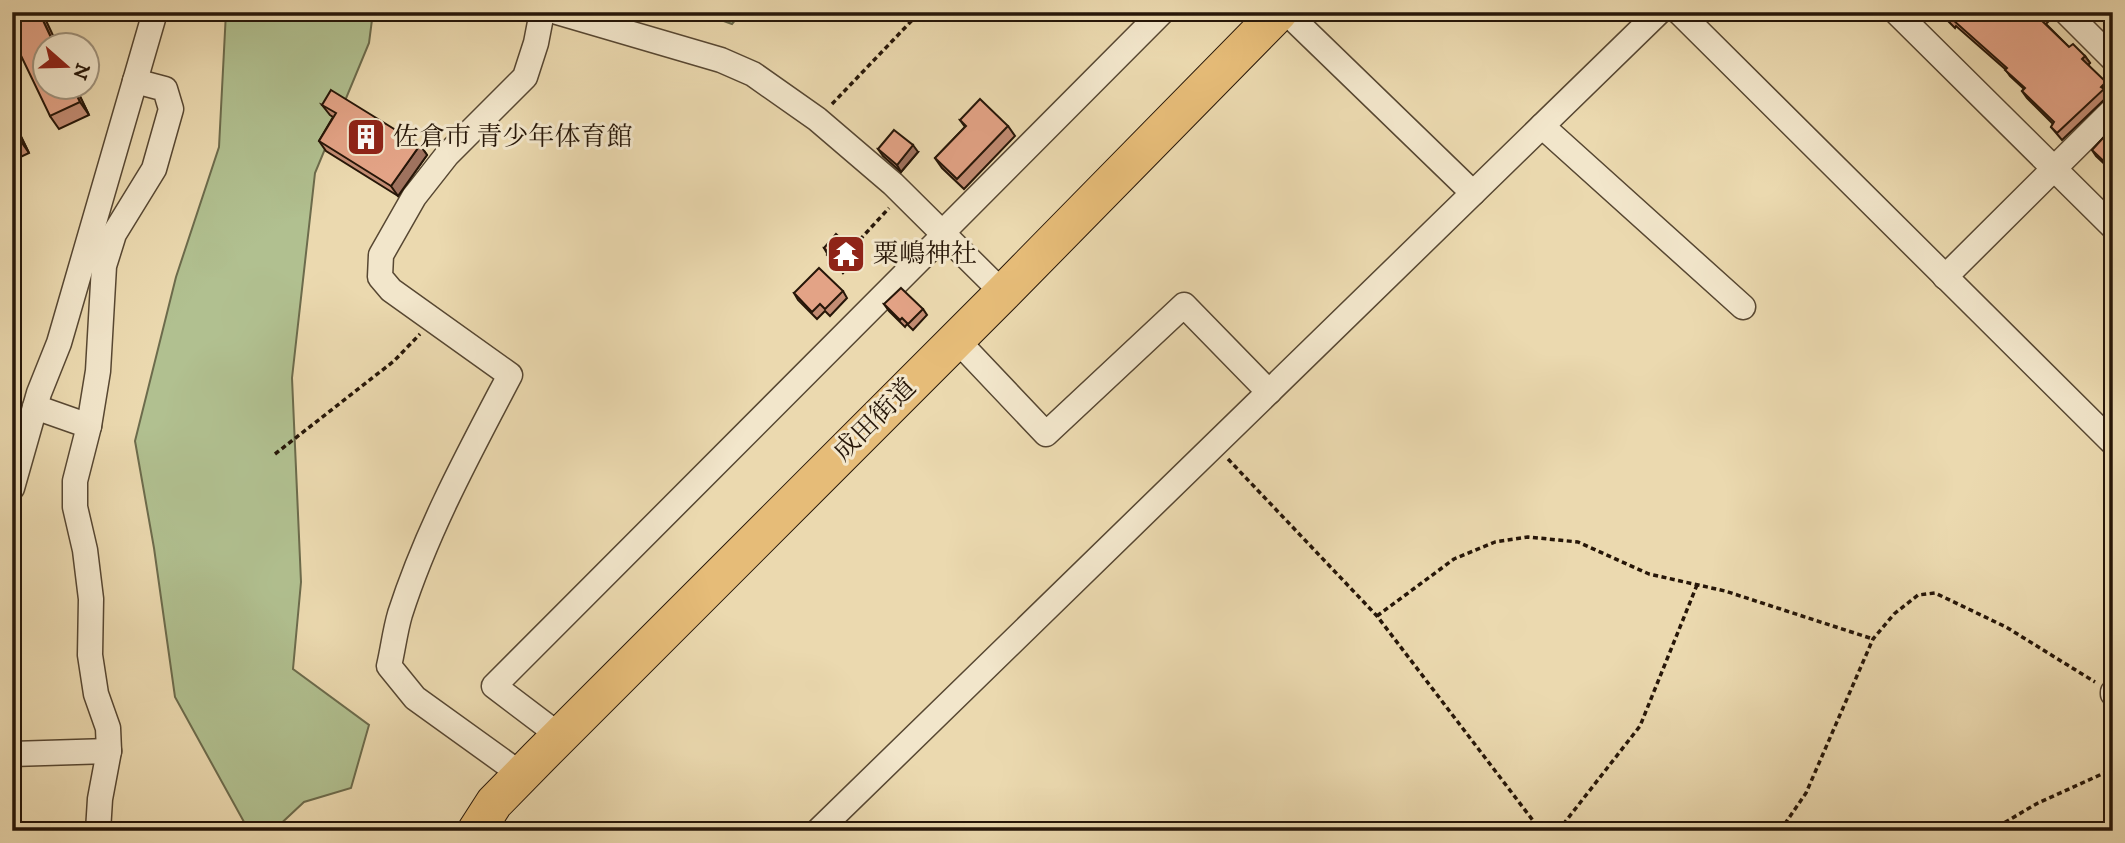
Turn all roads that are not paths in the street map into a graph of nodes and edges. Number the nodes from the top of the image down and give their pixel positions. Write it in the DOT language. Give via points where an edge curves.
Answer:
graph roads {
  1 [pos="155,12"];
  2 [pos="541,12"];
  3 [pos="557,12"];
  4 [pos="1161,12"];
  5 [pos="1279,12"];
  6 [pos="1286,12"];
  7 [pos="1659,12"];
  8 [pos="1679,12"];
  9 [pos="1896,12"];
  10 [pos="2066,12"];
  11 [pos="2113,59"];
  12 [pos="135,81"];
  13 [pos="2113,110"];
  14 [pos="1542,126"];
  15 [pos="2055,168"];
  16 [pos="1473,194"];
  17 [pos="2113,227"];
  18 [pos="943,234"];
  19 [pos="1945,277"];
  20 [pos="1003,292"];
  21 [pos="1742,307"];
  22 [pos="955,338"];
  23 [pos="1269,392"];
  24 [pos="37,400"];
  25 [pos="89,426"];
  26 [pos="2113,443"];
  27 [pos="12,488"];
  28 [pos="560,736"];
  29 [pos="109,751"];
  30 [pos="12,754"];
  31 [pos="522,775"];
  32 [pos="481,829"];
  33 [pos="98,831"];
  34 [pos="818,831"];
  1 -- 12 [label="street"];
  2 -- 31 [label="street" via="525,77 447,155 414,197 381,255 380,277 391,290 510,375 424,548 400,616 389,666 415,698"];
  3 -- 18 [label="street" via="753,74 817,120"];
  4 -- 18 [label="street"];
  5 -- 20 [label="highway, 成田街道"];
  6 -- 16 [label="street"];
  7 -- 14 [label="street"];
  8 -- 19 [label="street"];
  9 -- 15 [label="street"];
  10 -- 11 [label="street"];
  12 -- 24 [label="street" via="59,343"];
  12 -- 25 [label="street" via="164,89 171,109 154,169 114,234 104,266"];
  13 -- 15 [label="street"];
  14 -- 16 [label="street"];
  14 -- 21 [label="street"];
  15 -- 17 [label="street"];
  15 -- 19 [label="street"];
  16 -- 23 [label="street"];
  18 -- 20 [label="street"];
  18 -- 28 [label="street" via="494,686"];
  19 -- 26 [label="street"];
  20 -- 22 [label="highway, 成田街道"];
  22 -- 23 [label="street" via="1046,434 1184,304"];
  22 -- 28 [label="highway, 成田街道"];
  23 -- 34 [label="street"];
  24 -- 25 [label="street"];
  24 -- 27 [label="street"];
  25 -- 29 [label="street" via="75,481 75,507 91,598 90,655"];
  28 -- 31 [label="highway, 成田街道"];
  29 -- 30 [label="street"];
  29 -- 33 [label="street"];
  31 -- 32 [label="highway, 成田街道" via="494,803"];
}
